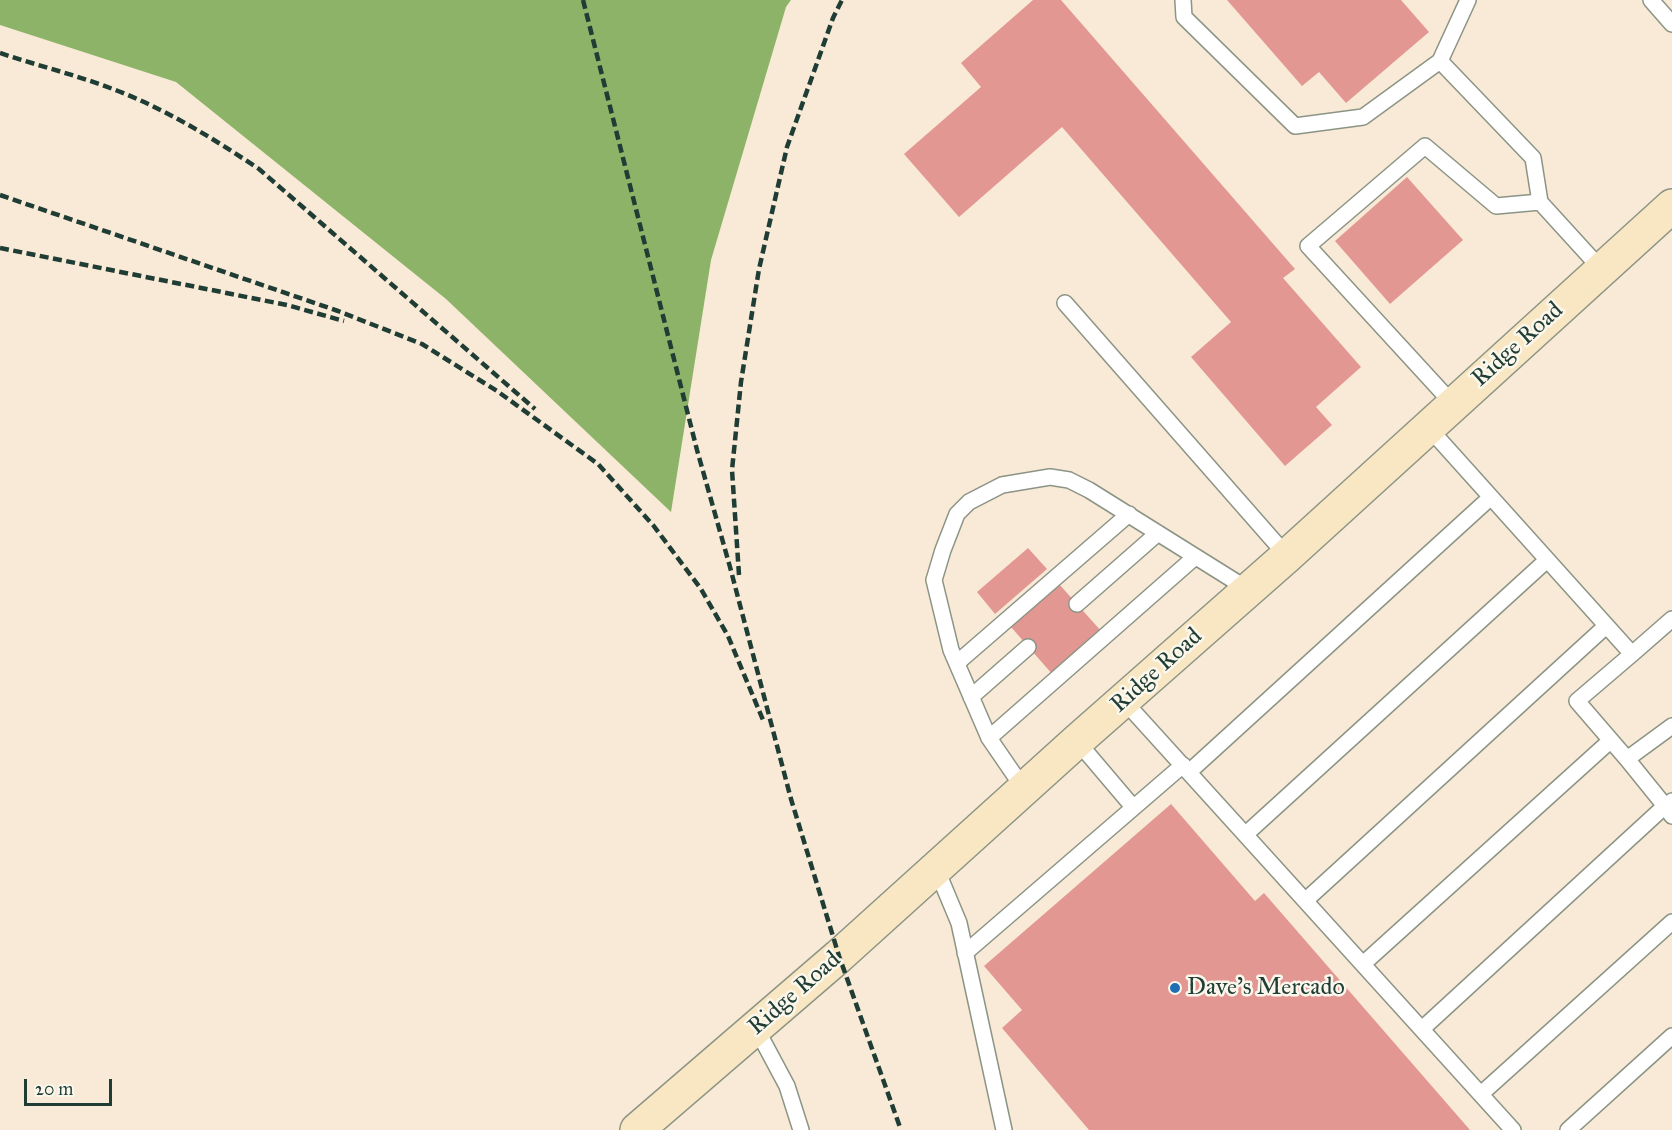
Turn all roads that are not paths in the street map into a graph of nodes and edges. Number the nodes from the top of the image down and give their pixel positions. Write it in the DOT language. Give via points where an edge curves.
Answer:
graph roads {
  1 [pos="1183,0"];
  2 [pos="1468,0"];
  3 [pos="1652,0"];
  4 [pos="1672,24"];
  5 [pos="1440,61"];
  6 [pos="1540,202"];
  7 [pos="1672,206"];
  8 [pos="1602,270"];
  9 [pos="1065,303"];
  10 [pos="1453,404"];
  11 [pos="1428,427"];
  12 [pos="1491,497"];
  13 [pos="1129,514"];
  14 [pos="1158,533"];
  15 [pos="1287,556"];
  16 [pos="1195,557"];
  17 [pos="1548,560"];
  18 [pos="1249,590"];
  19 [pos="1077,604"];
  20 [pos="1672,619"];
  21 [pos="1606,626"];
  22 [pos="1028,647"];
  23 [pos="1632,654"];
  24 [pos="957,663"];
  25 [pos="971,697"];
  26 [pos="1124,701"];
  27 [pos="1672,726"];
  28 [pos="989,738"];
  29 [pos="1077,741"];
  30 [pos="1610,741"];
  31 [pos="1627,759"];
  32 [pos="1186,768"];
  33 [pos="1024,789"];
  34 [pos="1133,807"];
  35 [pos="1670,808"];
  36 [pos="1246,834"];
  37 [pos="936,868"];
  38 [pos="1306,900"];
  39 [pos="1672,922"];
  40 [pos="965,953"];
  41 [pos="1363,964"];
  42 [pos="756,1028"];
  43 [pos="1422,1029"];
  44 [pos="1672,1036"];
  45 [pos="1481,1094"];
  46 [pos="637,1130"];
  47 [pos="801,1130"];
  48 [pos="1004,1130"];
  49 [pos="1513,1130"];
  50 [pos="1568,1130"];
  1 -- 5 [label="lane" via="1184,17 1295,126 1364,117"];
  2 -- 5 [label="lane"];
  3 -- 4 [label="lane"];
  5 -- 6 [label="lane" via="1533,158"];
  6 -- 8 [label="lane"];
  6 -- 10 [label="lane" via="1496,206 1425,146 1308,246"];
  7 -- 8 [label="main road, Ridge Road"];
  8 -- 10 [label="main road, Ridge Road"];
  9 -- 15 [label="lane"];
  10 -- 11 [label="main road, Ridge Road"];
  11 -- 12 [label="lane"];
  11 -- 15 [label="main road, Ridge Road"];
  12 -- 17 [label="lane"];
  12 -- 32 [label="lane"];
  13 -- 14 [label="lane"];
  13 -- 24 [label="lane"];
  13 -- 24 [label="lane" via="1089,489 1050,477 1002,485 969,502 957,514 934,580"];
  14 -- 16 [label="lane"];
  14 -- 19 [label="lane"];
  15 -- 18 [label="main road, Ridge Road"];
  16 -- 18 [label="lane"];
  16 -- 28 [label="lane"];
  17 -- 21 [label="lane"];
  17 -- 36 [label="lane"];
  18 -- 26 [label="main road, Ridge Road"];
  20 -- 23 [label="lane"];
  21 -- 23 [label="lane"];
  21 -- 38 [label="lane"];
  22 -- 25 [label="lane"];
  23 -- 30 [label="lane" via="1577,701"];
  24 -- 25 [label="lane"];
  25 -- 28 [label="lane"];
  26 -- 29 [label="main road, Ridge Road"];
  26 -- 32 [label="lane"];
  27 -- 31 [label="lane"];
  28 -- 33 [label="lane"];
  29 -- 33 [label="main road, Ridge Road"];
  29 -- 34 [label="lane"];
  30 -- 31 [label="lane"];
  30 -- 41 [label="lane"];
  31 -- 35 [label="lane"];
  32 -- 34 [label="lane"];
  32 -- 36 [label="lane"];
  33 -- 37 [label="main road, Ridge Road"];
  34 -- 40 [label="lane"];
  35 -- 43 [label="lane"];
  36 -- 38 [label="lane"];
  37 -- 40 [label="lane" via="959,923"];
  37 -- 42 [label="main road, Ridge Road"];
  38 -- 41 [label="lane"];
  39 -- 45 [label="lane"];
  40 -- 48 [label="lane"];
  41 -- 43 [label="lane"];
  42 -- 46 [label="main road, Ridge Road"];
  42 -- 47 [label="lane" via="787,1086"];
  43 -- 45 [label="lane"];
  44 -- 50 [label="lane"];
  45 -- 49 [label="lane"];
}
